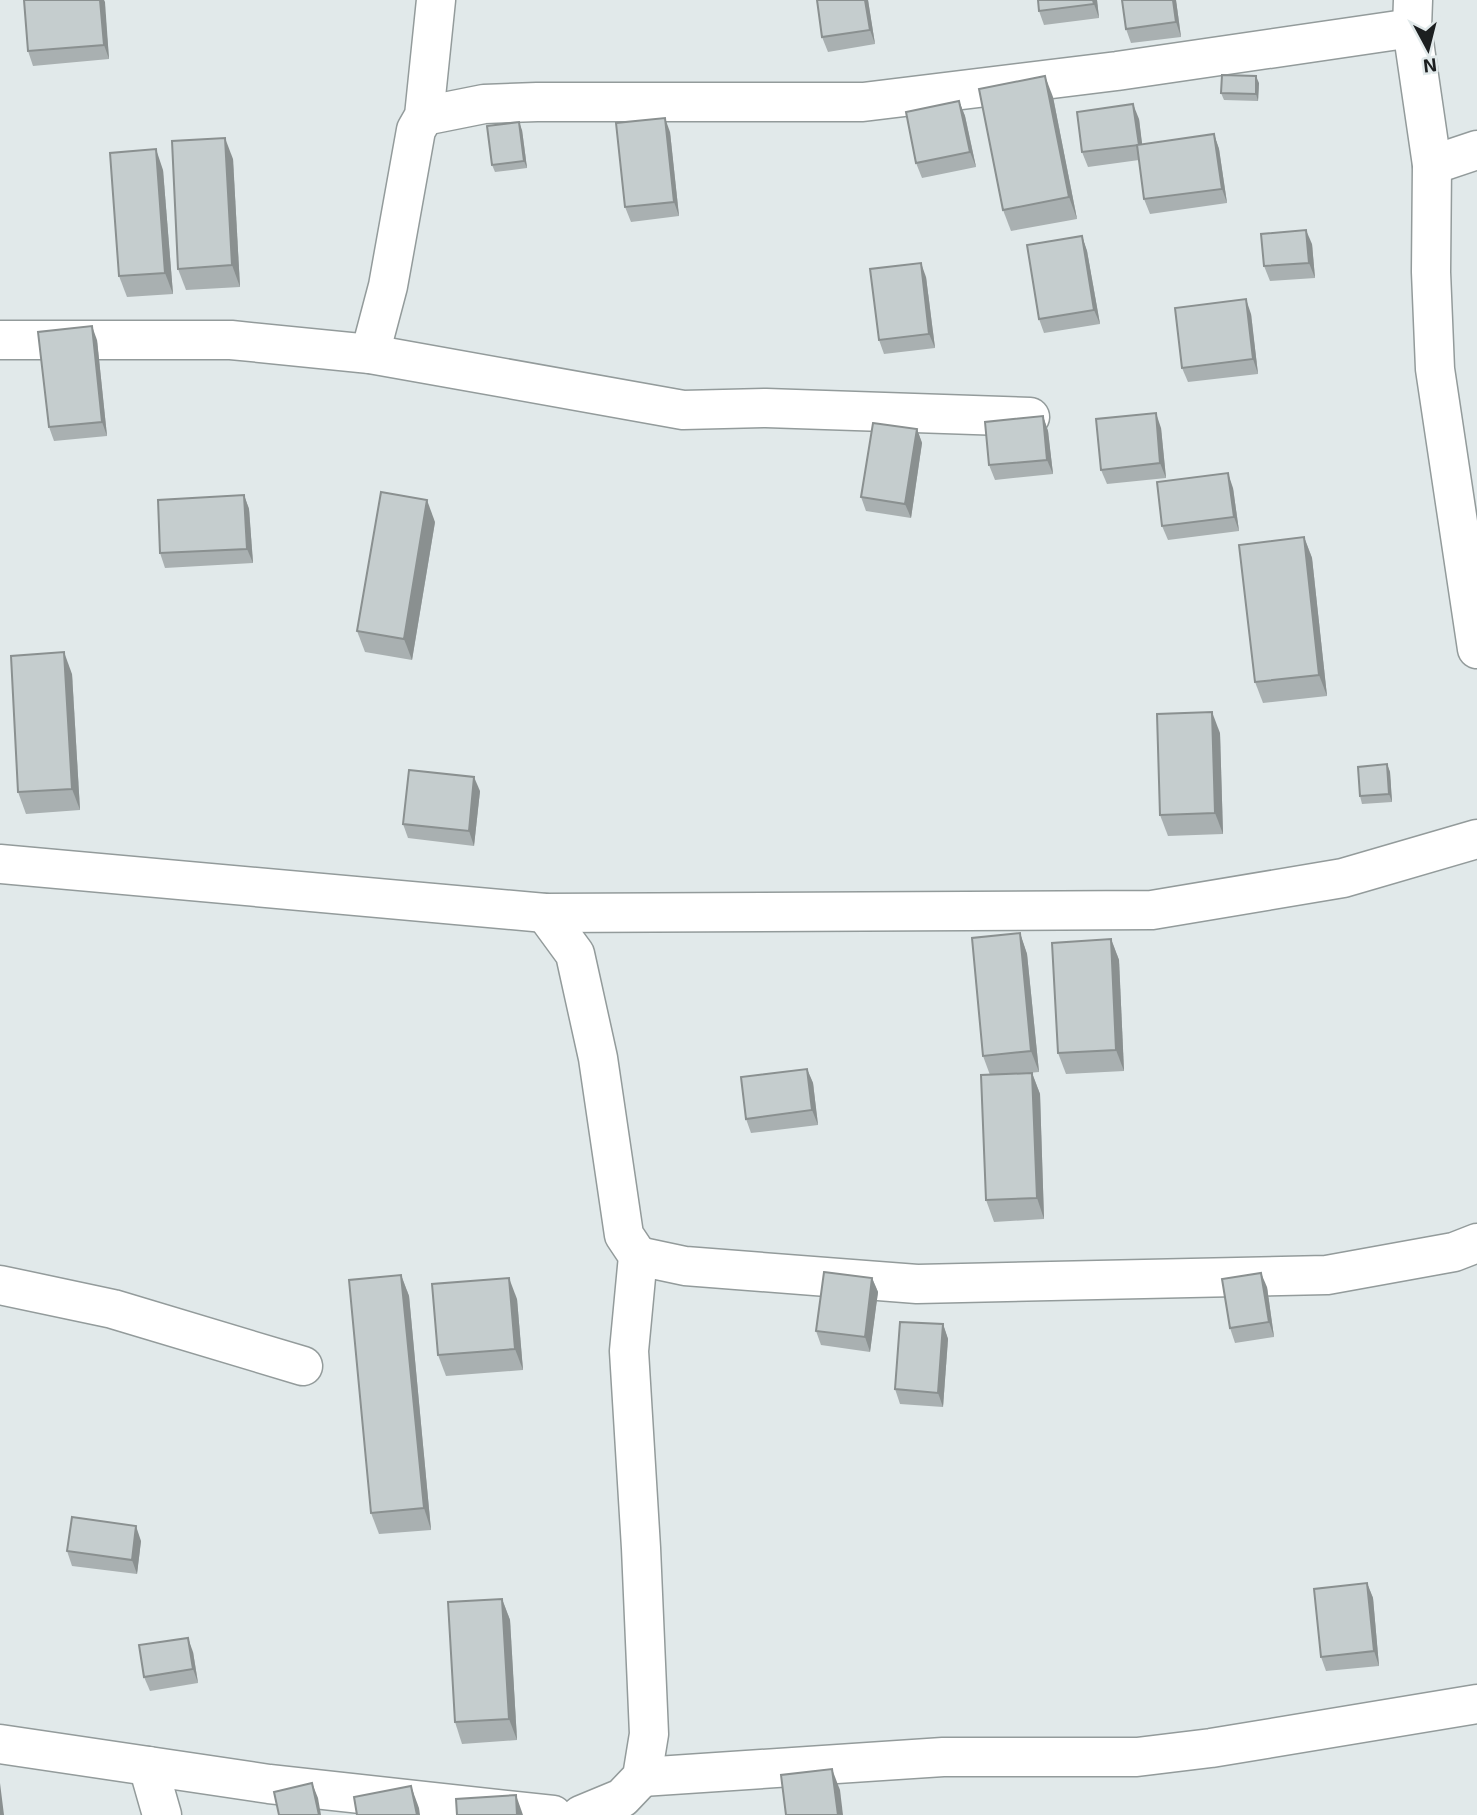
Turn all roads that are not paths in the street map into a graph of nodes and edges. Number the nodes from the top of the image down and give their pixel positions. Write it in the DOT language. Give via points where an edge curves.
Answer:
graph roads {
  1 [pos="436,0"];
  2 [pos="1412,14"];
  3 [pos="424,116"];
  4 [pos="1477,150"];
  5 [pos="1432,165"];
  6 [pos="0,340"];
  7 [pos="370,354"];
  8 [pos="1030,417"];
  9 [pos="1477,649"];
  10 [pos="1477,839"];
  11 [pos="0,864"];
  12 [pos="545,912"];
  13 [pos="1477,1242"];
  14 [pos="638,1256"];
  15 [pos="0,1285"];
  16 [pos="303,1366"];
  17 [pos="1477,1704"];
  18 [pos="0,1744"];
  19 [pos="148,1766"];
  20 [pos="642,1777"];
  21 [pos="162,1815"];
  22 [pos="553,1815"];
  23 [pos="581,1815"];
  1 -- 3 [label="street"];
  2 -- 3 [label="street" via="1117,71 863,102 537,102 484,104"];
  2 -- 5 [label="street"];
  3 -- 7 [label="street" via="416,130 388,286"];
  4 -- 5 [label="street"];
  5 -- 9 [label="street" via="1435,369"];
  6 -- 7 [label="street" via="231,340"];
  7 -- 8 [label="street" via="683,410 766,408"];
  10 -- 12 [label="street" via="1343,878 1152,910"];
  11 -- 12 [label="street"];
  12 -- 14 [label="street" via="575,954 598,1058 624,1235"];
  13 -- 14 [label="street" via="1454,1252 1327,1275 918,1284 685,1266"];
  14 -- 20 [label="street" via="629,1351 649,1734"];
  15 -- 16 [label="street" via="113,1309"];
  17 -- 20 [label="street" via="1137,1758 943,1757"];
  18 -- 19 [label="street"];
  19 -- 21 [label="street"];
  19 -- 22 [label="street"];
  20 -- 23 [label="street" via="622,1798"];
}
